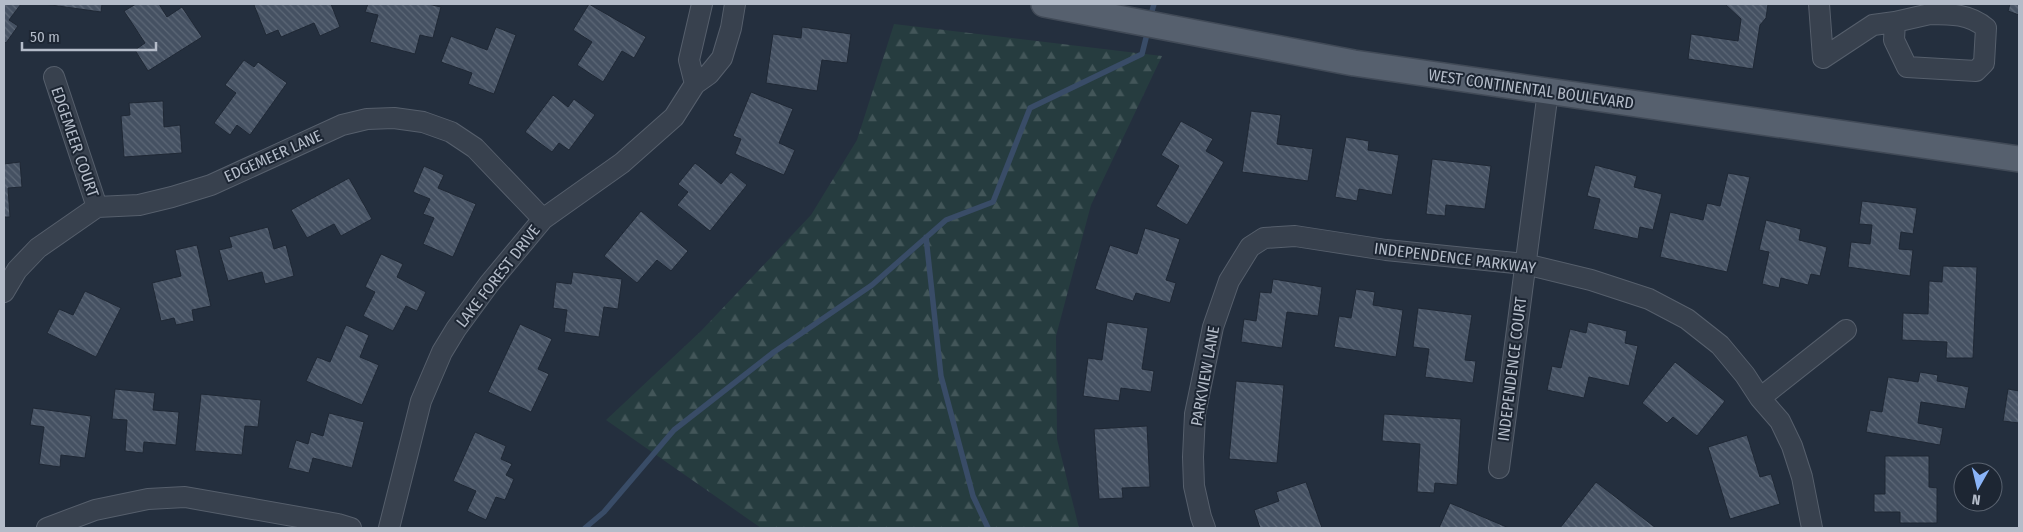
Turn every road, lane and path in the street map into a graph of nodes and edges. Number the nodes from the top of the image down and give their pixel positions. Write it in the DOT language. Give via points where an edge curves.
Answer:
graph roads {
  1 [pos="702,4"];
  2 [pos="735,4"];
  3 [pos="1044,4"];
  4 [pos="1819,4"];
  5 [pos="1895,22"];
  6 [pos="54,77"];
  7 [pos="695,84"];
  8 [pos="1548,91"];
  9 [pos="2019,159"];
  10 [pos="97,207"];
  11 [pos="542,219"];
  12 [pos="1264,238"];
  13 [pos="1525,264"];
  14 [pos="4,292"];
  15 [pos="1846,330"];
  16 [pos="1760,398"];
  17 [pos="1499,468"];
  18 [pos="47,528"];
  19 [pos="351,528"];
  20 [pos="389,528"];
  21 [pos="1205,528"];
  22 [pos="1812,528"];
  1 -- 7 [label="street" via="689,60"];
  2 -- 7 [label="street, LAKE FOREST DRIVE" via="722,58 709,74"];
  3 -- 8 [label="main road, WEST CONTINENTAL BOULEVARD" via="1354,63"];
  4 -- 5 [label="street" via="1823,58 1873,25"];
  5 -- 5 [label="street" via="1930,14 1956,14 1977,20 1986,28 1984,63 1976,71 1907,67 1894,40"];
  6 -- 10 [label="street, EDGEMEER COURT"];
  7 -- 11 [label="street, LAKE FOREST DRIVE" via="674,118 622,163"];
  8 -- 9 [label="main road, WEST CONTINENTAL BOULEVARD"];
  8 -- 13 [label="street, INDEPENDENCE COURT"];
  10 -- 11 [label="street, EDGEMEER LANE" via="138,205 172,197 211,185 342,125 366,118 394,118 423,122 451,132 475,148"];
  10 -- 14 [label="street" via="38,248 16,270"];
  11 -- 20 [label="street, LAKE FOREST DRIVE" via="489,284 442,352 421,401"];
  12 -- 13 [label="street, INDEPENDENCE PARKWAY" via="1295,236 1386,250"];
  12 -- 21 [label="street, PARKVIEW LANE" via="1250,247 1228,281 1213,327 1195,414 1194,486"];
  13 -- 16 [label="street, INDEPENDENCE PARKWAY" via="1591,280 1649,299 1687,319 1720,345"];
  13 -- 17 [label="street, INDEPENDENCE COURT"];
  15 -- 16 [label="street"];
  16 -- 22 [label="street, INDEPENDENCE PARKWAY" via="1780,421 1792,446"];
  18 -- 19 [label="street" via="95,510 148,499 184,497"];
}
